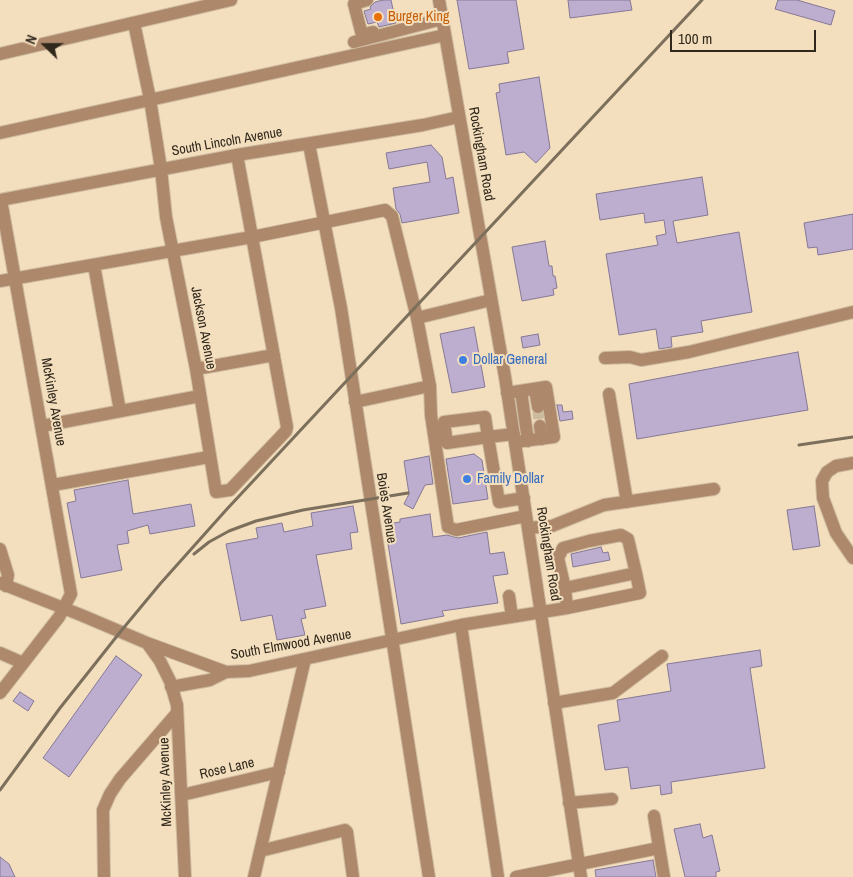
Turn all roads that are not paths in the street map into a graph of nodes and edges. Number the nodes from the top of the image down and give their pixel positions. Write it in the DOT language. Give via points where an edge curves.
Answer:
graph roads {
  1 [pos="231,0"];
  2 [pos="345,0"];
  3 [pos="368,0"];
  4 [pos="439,0"];
  5 [pos="442,19"];
  6 [pos="134,23"];
  7 [pos="403,30"];
  8 [pos="445,35"];
  9 [pos="354,42"];
  10 [pos="0,54"];
  11 [pos="357,55"];
  12 [pos="150,99"];
  13 [pos="459,117"];
  14 [pos="0,133"];
  15 [pos="310,144"];
  16 [pos="237,155"];
  17 [pos="160,169"];
  18 [pos="0,200"];
  19 [pos="324,224"];
  20 [pos="252,237"];
  21 [pos="172,251"];
  22 [pos="94,265"];
  23 [pos="15,278"];
  24 [pos="0,281"];
  25 [pos="491,300"];
  26 [pos="853,312"];
  27 [pos="416,318"];
  28 [pos="274,355"];
  29 [pos="605,358"];
  30 [pos="196,370"];
  31 [pos="430,386"];
  32 [pos="535,389"];
  33 [pos="521,391"];
  34 [pos="507,393"];
  35 [pos="609,394"];
  36 [pos="200,396"];
  37 [pos="355,402"];
  38 [pos="538,406"];
  39 [pos="120,411"];
  40 [pos="42,426"];
  41 [pos="519,439"];
  42 [pos="209,457"];
  43 [pos="853,463"];
  44 [pos="53,485"];
  45 [pos="714,489"];
  46 [pos="524,498"];
  47 [pos="627,502"];
  48 [pos="527,522"];
  49 [pos="0,549"];
  50 [pos="853,558"];
  51 [pos="636,573"];
  52 [pos="3,585"];
  53 [pos="564,588"];
  54 [pos="509,596"];
  55 [pos="64,608"];
  56 [pos="567,608"];
  57 [pos="542,612"];
  58 [pos="512,617"];
  59 [pos="461,625"];
  60 [pos="392,641"];
  61 [pos="147,643"];
  62 [pos="0,653"];
  63 [pos="662,656"];
  64 [pos="305,659"];
  65 [pos="23,662"];
  66 [pos="226,672"];
  67 [pos="171,687"];
  68 [pos="0,693"];
  69 [pos="554,703"];
  70 [pos="177,712"];
  71 [pos="279,772"];
  72 [pos="182,795"];
  73 [pos="612,799"];
  74 [pos="569,803"];
  75 [pos="654,816"];
  76 [pos="659,848"];
  77 [pos="260,851"];
  78 [pos="580,871"];
  79 [pos="104,877"];
  80 [pos="185,877"];
  81 [pos="254,877"];
  82 [pos="353,877"];
  83 [pos="429,877"];
  84 [pos="498,877"];
  85 [pos="516,877"];
  86 [pos="664,877"];
  1 -- 6 [label="street"];
  2 -- 9 [label="street"];
  3 -- 7 [label="street" via="354,4 362,35 397,27"];
  4 -- 5 [label="street, Rockingham Road"];
  5 -- 7 [label="street"];
  5 -- 8 [label="street, Rockingham Road"];
  6 -- 10 [label="street"];
  6 -- 12 [label="street, Jackson Avenue"];
  7 -- 9 [label="street"];
  8 -- 11 [label="street"];
  8 -- 13 [label="street, Rockingham Road"];
  9 -- 11 [label="street"];
  11 -- 12 [label="street"];
  12 -- 14 [label="street"];
  12 -- 17 [label="street, Jackson Avenue"];
  13 -- 15 [label="street, South Lincoln Avenue"];
  13 -- 25 [label="street, Rockingham Road"];
  15 -- 16 [label="street, South Lincoln Avenue"];
  15 -- 19 [label="street, Boies Avenue"];
  16 -- 17 [label="street, South Lincoln Avenue"];
  16 -- 20 [label="street"];
  17 -- 18 [label="street, South Lincoln Avenue"];
  17 -- 21 [label="street, Jackson Avenue"];
  18 -- 23 [label="street, McKinley Avenue"];
  19 -- 20 [label="street"];
  19 -- 27 [label="street" via="385,210 392,216"];
  19 -- 37 [label="street, Boies Avenue"];
  20 -- 21 [label="street"];
  20 -- 28 [label="street"];
  21 -- 22 [label="street"];
  21 -- 30 [label="street, Jackson Avenue"];
  22 -- 23 [label="street"];
  22 -- 39 [label="street"];
  23 -- 24 [label="street"];
  23 -- 40 [label="street, McKinley Avenue"];
  25 -- 27 [label="street"];
  25 -- 34 [label="street, Rockingham Road"];
  26 -- 29 [label="street" via="689,352 641,360"];
  27 -- 31 [label="street"];
  28 -- 30 [label="street"];
  28 -- 42 [label="street, Jackson Avenue" via="286,431 230,490 216,492"];
  30 -- 36 [label="street, Jackson Avenue"];
  31 -- 37 [label="street"];
  31 -- 48 [label="street" via="431,415 448,527 456,530"];
  32 -- 33 [label="street"];
  32 -- 38 [label="street"];
  32 -- 41 [label="street" via="546,387 554,437 541,433"];
  33 -- 34 [label="street"];
  33 -- 41 [label="street"];
  34 -- 41 [label="street, Rockingham Road"];
  35 -- 47 [label="street"];
  36 -- 39 [label="street"];
  36 -- 42 [label="street, Jackson Avenue"];
  37 -- 60 [label="street, Boies Avenue"];
  39 -- 40 [label="street"];
  40 -- 44 [label="street, McKinley Avenue"];
  41 -- 46 [label="street, Rockingham Road"];
  41 -- 46 [label="street" via="488,437 499,502"];
  42 -- 44 [label="street"];
  43 -- 50 [label="street" via="836,466 827,472 822,482 823,498 836,533"];
  44 -- 55 [label="street, McKinley Avenue" via="71,594"];
  45 -- 47 [label="street"];
  46 -- 48 [label="street, Rockingham Road"];
  47 -- 48 [label="street" via="604,505 552,526"];
  48 -- 57 [label="street, Rockingham Road"];
  49 -- 52 [label="street" via="8,575"];
  51 -- 53 [label="street"];
  51 -- 53 [label="street" via="628,539 621,535 589,541 563,548 558,558"];
  51 -- 56 [label="street, South Elmwood Avenue" via="640,593"];
  52 -- 55 [label="street, South Elmwood Avenue"];
  53 -- 56 [label="street"];
  54 -- 58 [label="street"];
  55 -- 61 [label="street, South Elmwood Avenue"];
  55 -- 65 [label="street"];
  56 -- 57 [label="street, South Elmwood Avenue"];
  57 -- 58 [label="street, South Elmwood Avenue"];
  57 -- 69 [label="street, Rockingham Road"];
  58 -- 59 [label="street, South Elmwood Avenue"];
  59 -- 60 [label="street, South Elmwood Avenue"];
  59 -- 84 [label="street"];
  60 -- 64 [label="street, South Elmwood Avenue"];
  60 -- 83 [label="street, Boies Avenue"];
  61 -- 66 [label="street, South Elmwood Avenue"];
  61 -- 67 [label="street, McKinley Avenue" via="160,661"];
  62 -- 65 [label="street"];
  63 -- 69 [label="street" via="613,693"];
  64 -- 66 [label="street, South Elmwood Avenue" via="249,671"];
  64 -- 71 [label="street"];
  65 -- 68 [label="street"];
  66 -- 67 [label="street" via="210,680"];
  67 -- 70 [label="street, McKinley Avenue"];
  69 -- 74 [label="street, Rockingham Road"];
  70 -- 72 [label="street, McKinley Avenue"];
  70 -- 79 [label="street" via="110,794 103,810"];
  71 -- 72 [label="street, Rose Lane"];
  71 -- 77 [label="street"];
  72 -- 80 [label="street, McKinley Avenue"];
  73 -- 74 [label="street"];
  74 -- 78 [label="street, Rockingham Road"];
  75 -- 76 [label="street"];
  76 -- 78 [label="street"];
  76 -- 86 [label="street"];
  77 -- 81 [label="street"];
  77 -- 82 [label="street" via="345,830"];
  78 -- 85 [label="street"];
}
